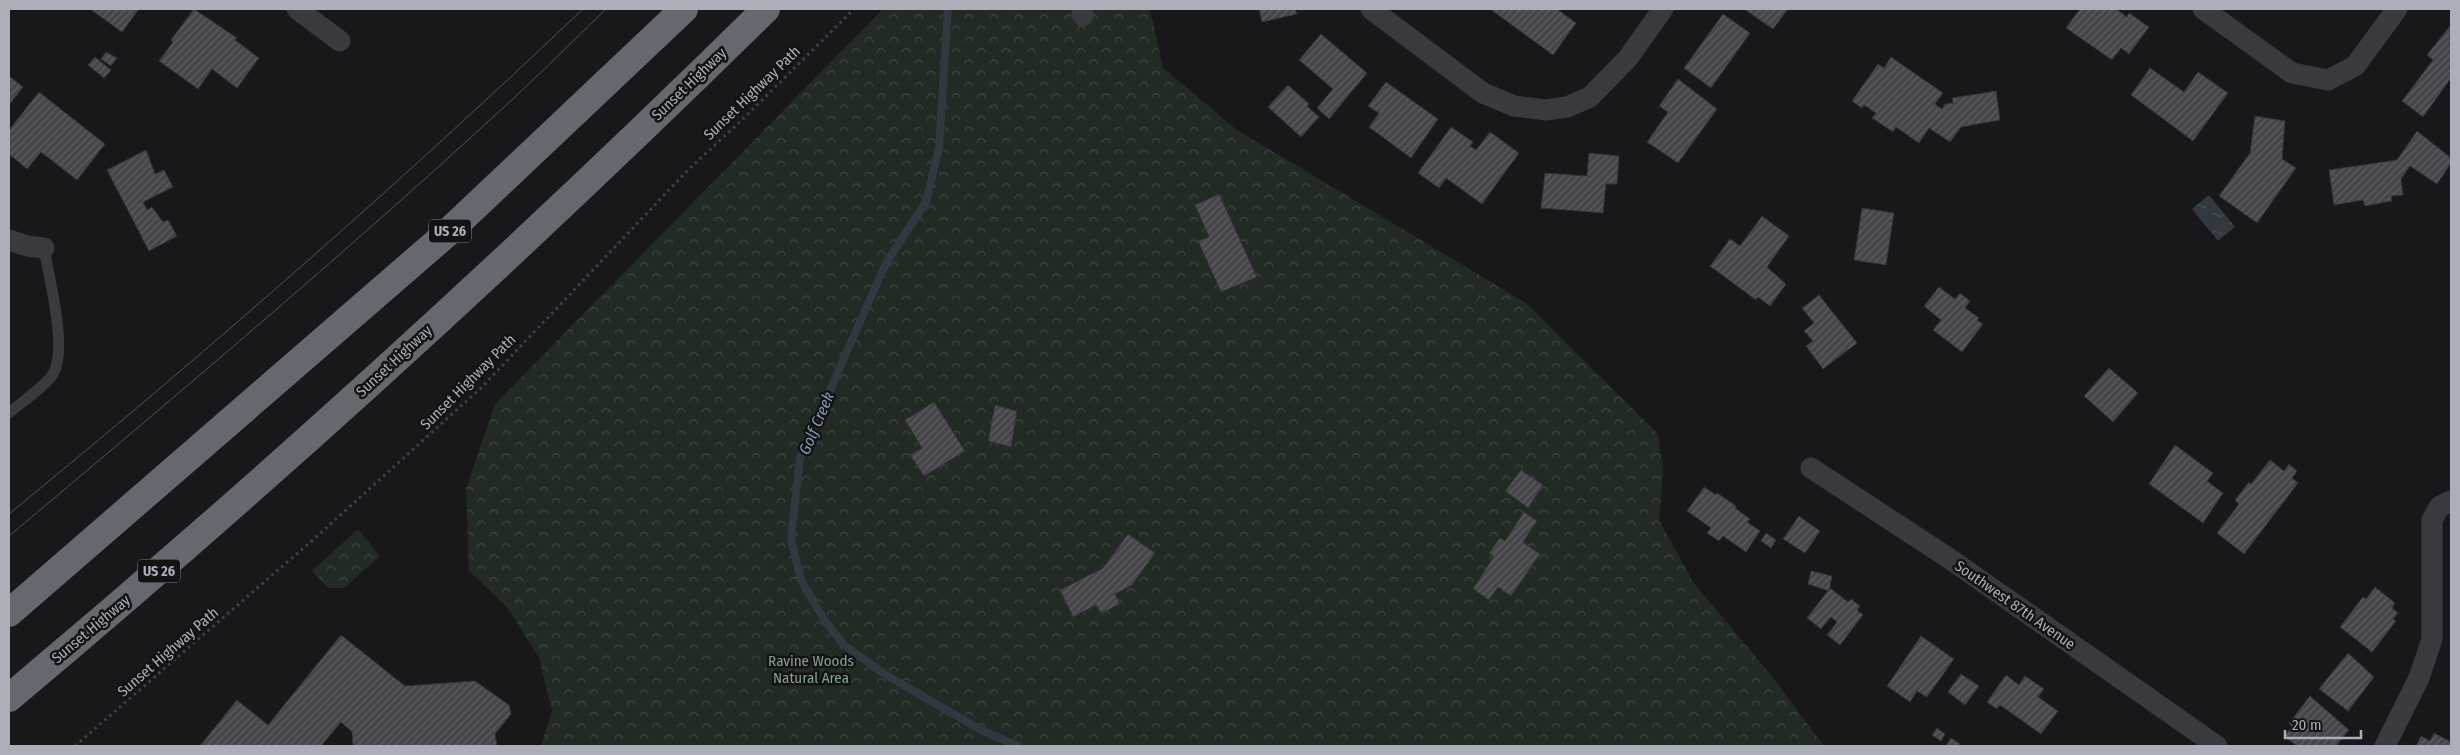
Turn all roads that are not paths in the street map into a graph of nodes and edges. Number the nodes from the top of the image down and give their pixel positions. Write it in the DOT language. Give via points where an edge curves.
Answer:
graph roads {
  1 [pos="297,9"];
  2 [pos="684,9"];
  3 [pos="766,9"];
  4 [pos="1371,9"];
  5 [pos="1663,9"];
  6 [pos="2202,9"];
  7 [pos="2396,9"];
  8 [pos="340,41"];
  9 [pos="9,240"];
  10 [pos="44,248"];
  11 [pos="9,413"];
  12 [pos="1811,468"];
  13 [pos="2451,501"];
  14 [pos="9,613"];
  15 [pos="9,698"];
  16 [pos="2217,746"];
  17 [pos="2385,746"];
  1 -- 8 [label="street"];
  2 -- 14 [label="highway, US 26" via="445,235"];
  3 -- 15 [label="highway, Sunset Highway / US 26" via="511,253 308,440 130,597"];
  4 -- 5 [label="street" via="1483,93 1514,106 1546,110 1567,107 1590,97 1628,58"];
  6 -- 7 [label="street" via="2292,73 2328,80 2355,66"];
  9 -- 10 [label="street"];
  10 -- 11 [label="lane" via="60,340 58,360 52,376"];
  12 -- 16 [label="street, Southwest 87th Avenue" via="1950,559"];
  13 -- 17 [label="street" via="2439,507 2432,520 2432,639 2428,658"];
}
